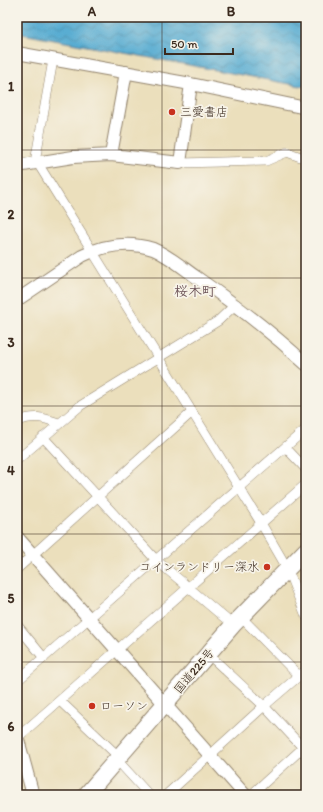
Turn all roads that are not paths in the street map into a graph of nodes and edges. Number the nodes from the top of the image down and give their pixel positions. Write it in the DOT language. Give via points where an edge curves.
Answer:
graph roads {
  1 [pos="17,53"];
  2 [pos="53,60"];
  3 [pos="126,72"];
  4 [pos="191,84"];
  5 [pos="306,108"];
  6 [pos="111,155"];
  7 [pos="306,159"];
  8 [pos="36,162"];
  9 [pos="180,163"];
  10 [pos="17,166"];
  11 [pos="93,251"];
  12 [pos="17,300"];
  13 [pos="236,304"];
  14 [pos="159,357"];
  15 [pos="306,364"];
  16 [pos="192,412"];
  17 [pos="17,422"];
  18 [pos="59,423"];
  19 [pos="306,429"];
  20 [pos="43,437"];
  21 [pos="286,448"];
  22 [pos="17,460"];
  23 [pos="306,469"];
  24 [pos="306,484"];
  25 [pos="240,489"];
  26 [pos="97,498"];
  27 [pos="261,523"];
  28 [pos="17,537"];
  29 [pos="306,550"];
  30 [pos="33,555"];
  31 [pos="156,560"];
  32 [pos="287,568"];
  33 [pos="17,569"];
  34 [pos="189,587"];
  35 [pos="306,616"];
  36 [pos="89,617"];
  37 [pos="237,621"];
  38 [pos="17,625"];
  39 [pos="117,649"];
  40 [pos="208,654"];
  41 [pos="44,658"];
  42 [pos="302,673"];
  43 [pos="17,681"];
  44 [pos="60,701"];
  45 [pos="166,704"];
  46 [pos="264,706"];
  47 [pos="17,736"];
  48 [pos="305,748"];
  49 [pos="210,755"];
  50 [pos="118,759"];
  51 [pos="33,795"];
  52 [pos="86,795"];
  53 [pos="149,795"];
  54 [pos="166,795"];
  55 [pos="245,795"];
  56 [pos="251,795"];
  1 -- 2 [label="street"];
  2 -- 3 [label="street"];
  2 -- 8 [label="street"];
  3 -- 4 [label="street"];
  3 -- 6 [label="street"];
  4 -- 5 [label="street"];
  4 -- 9 [label="street"];
  6 -- 8 [label="street"];
  6 -- 9 [label="street"];
  7 -- 9 [label="street" via="287,152 266,161"];
  8 -- 10 [label="street"];
  8 -- 11 [label="street"];
  11 -- 12 [label="street"];
  11 -- 13 [label="street" via="107,246 127,245 153,250 165,255"];
  11 -- 14 [label="street"];
  13 -- 14 [label="street" via="218,321"];
  13 -- 15 [label="street"];
  14 -- 16 [label="street"];
  14 -- 18 [label="street" via="80,406"];
  16 -- 25 [label="street"];
  16 -- 26 [label="street"];
  17 -- 18 [label="street" via="31,416"];
  18 -- 20 [label="street"];
  19 -- 21 [label="street"];
  20 -- 22 [label="street"];
  20 -- 26 [label="street"];
  21 -- 23 [label="street"];
  21 -- 25 [label="street"];
  24 -- 27 [label="street"];
  25 -- 27 [label="street"];
  25 -- 31 [label="street"];
  26 -- 30 [label="street"];
  26 -- 31 [label="street"];
  27 -- 32 [label="street"];
  27 -- 34 [label="street"];
  28 -- 30 [label="street"];
  29 -- 32 [label="highway, 国道225号"];
  30 -- 33 [label="street"];
  30 -- 36 [label="street"];
  31 -- 34 [label="street"];
  31 -- 36 [label="street"];
  32 -- 35 [label="street"];
  32 -- 37 [label="highway, 国道225号"];
  34 -- 37 [label="street"];
  34 -- 39 [label="street"];
  36 -- 39 [label="street"];
  36 -- 41 [label="street"];
  37 -- 40 [label="highway, 国道225号"];
  37 -- 42 [label="street"];
  38 -- 41 [label="street"];
  39 -- 44 [label="street"];
  39 -- 45 [label="street"];
  40 -- 45 [label="highway, 国道225号"];
  40 -- 46 [label="street"];
  41 -- 43 [label="street"];
  42 -- 46 [label="street"];
  44 -- 47 [label="street"];
  44 -- 50 [label="street"];
  45 -- 49 [label="street"];
  45 -- 50 [label="highway, 国道225号"];
  46 -- 48 [label="street"];
  46 -- 49 [label="street"];
  47 -- 51 [label="street"];
  48 -- 56 [label="street"];
  49 -- 54 [label="street"];
  49 -- 55 [label="street"];
  50 -- 52 [label="highway, 国道225号"];
  50 -- 53 [label="street"];
}
